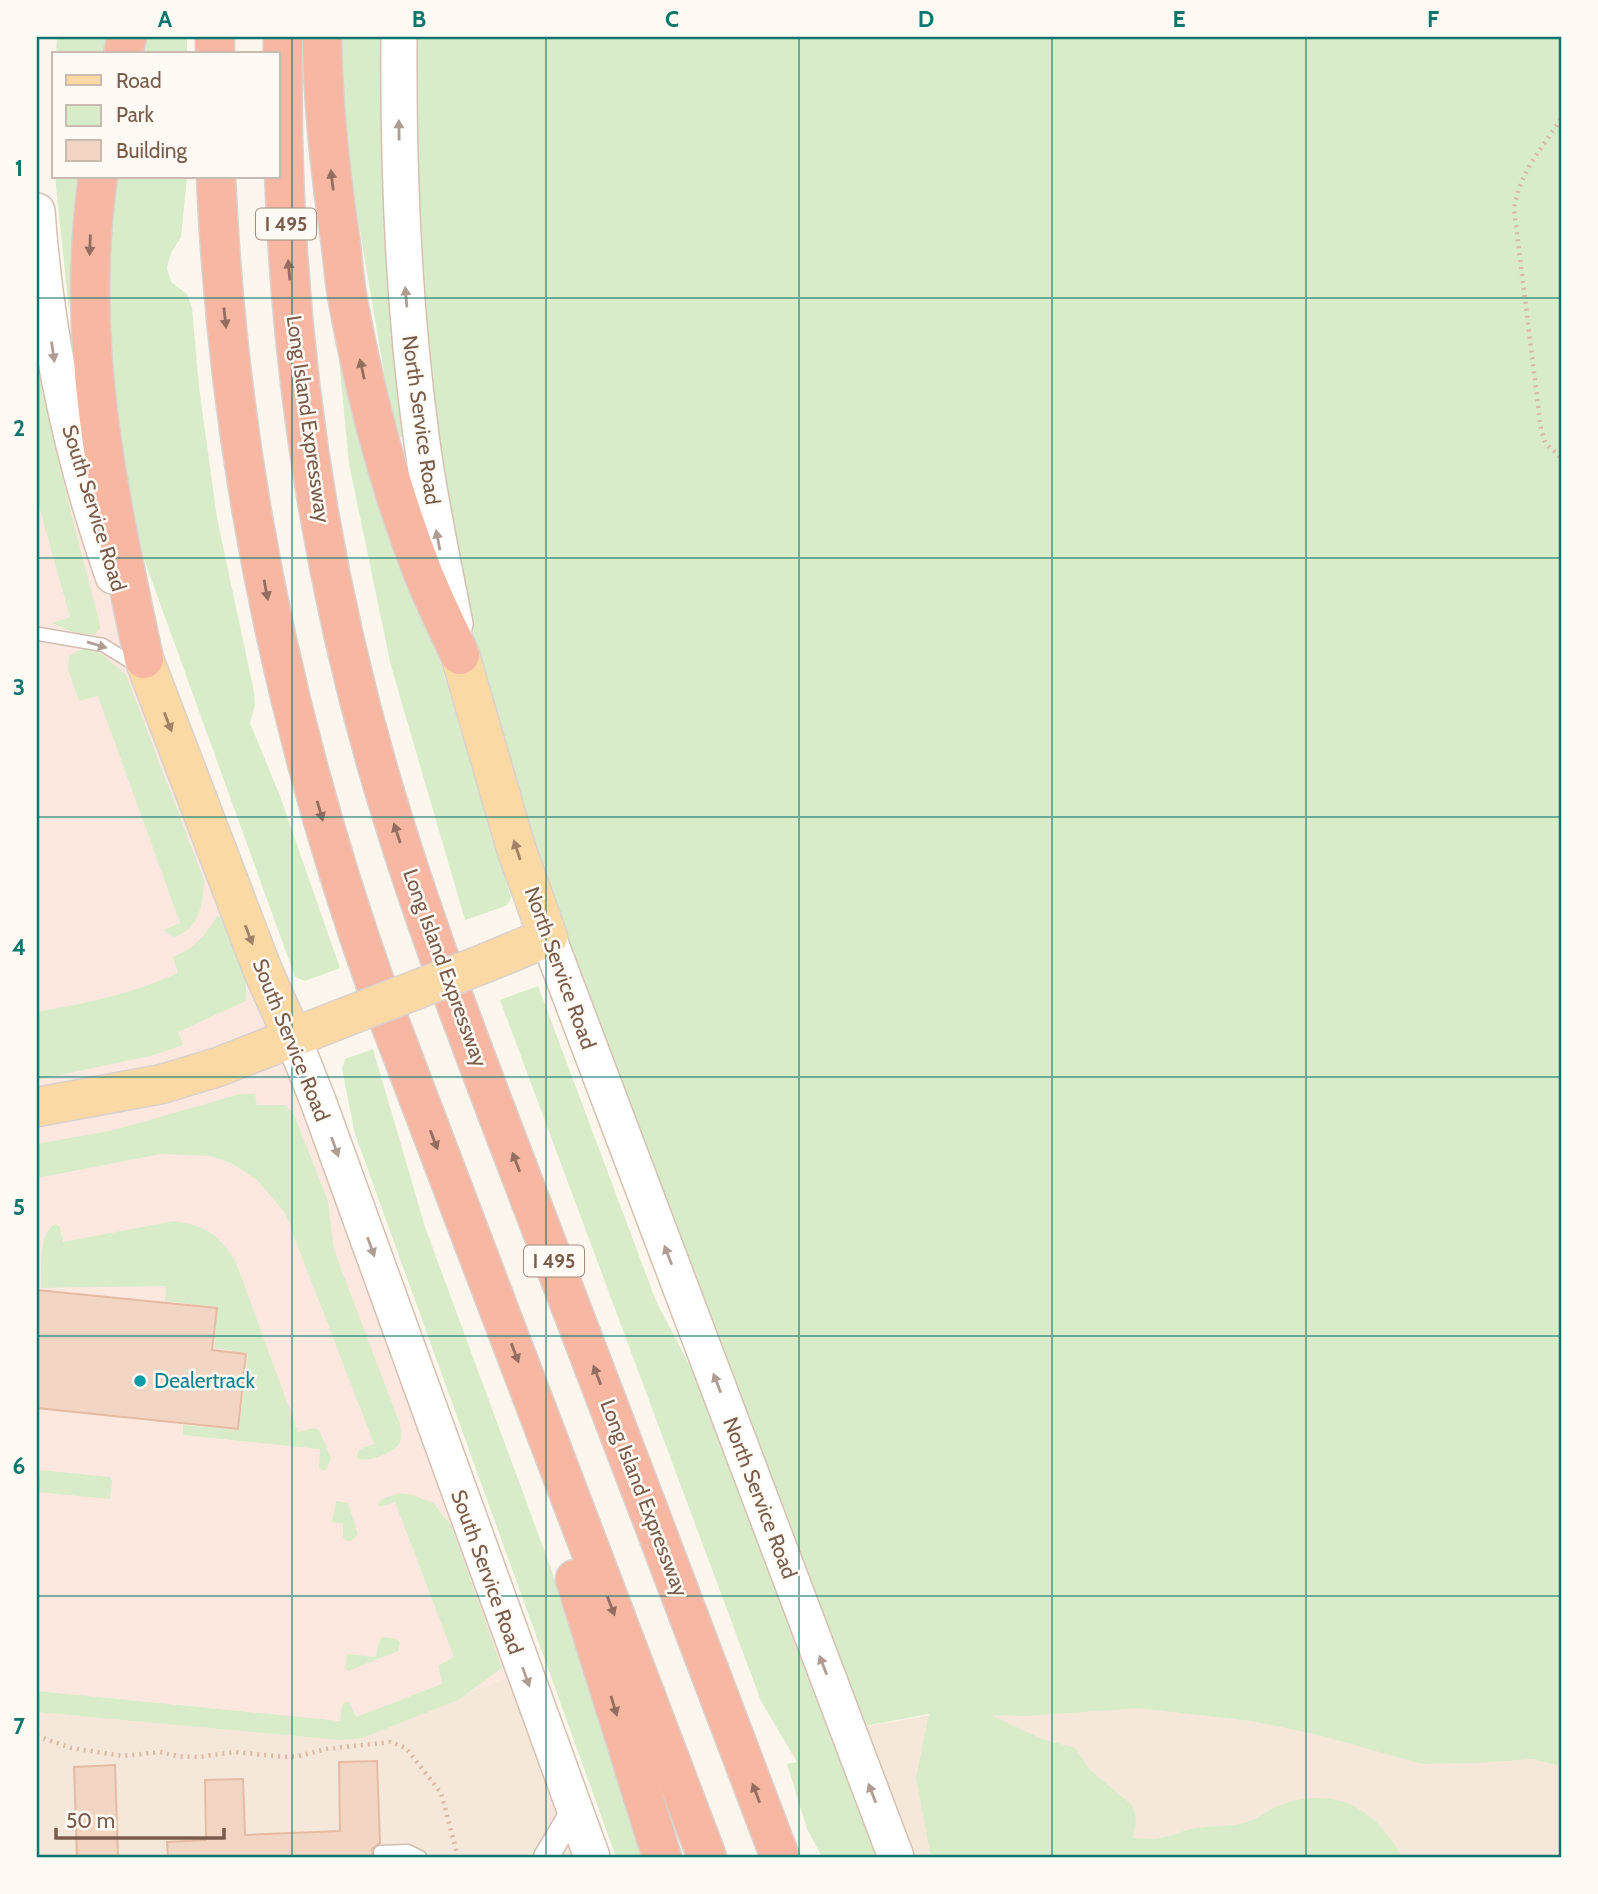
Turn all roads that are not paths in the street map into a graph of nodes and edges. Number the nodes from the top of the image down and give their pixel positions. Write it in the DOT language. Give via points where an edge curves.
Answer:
graph roads {
  1 [pos="283,37"];
  2 [pos="322,37"];
  3 [pos="399,37"];
  4 [pos="98,178"];
  5 [pos="216,178"];
  6 [pos="37,211"];
  7 [pos="39,634"];
  8 [pos="460,655"];
  9 [pos="146,666"];
  10 [pos="548,937"];
  11 [pos="293,1038"];
  12 [pos="37,1107"];
  13 [pos="569,1497"];
  14 [pos="574,1810"];
  15 [pos="380,1852"];
  16 [pos="420,1857"];
  17 [pos="545,1857"];
  18 [pos="592,1857"];
  19 [pos="662,1857"];
  20 [pos="707,1857"];
  21 [pos="780,1857"];
  22 [pos="896,1857"];
  21 -- 1 [label="highway, Long Island Expressway / I 495, one-way" via="444,971 369,736 331,574 303,411 287,248"];
  8 -- 2 [label="highway, one-way" via="406,526 358,349 347,299 326,130"];
  8 -- 3 [label="main road, North Service Road, one-way" via="429,489 404,281"];
  4 -- 9 [label="highway, one-way" via="89,268 93,382"];
  5 -- 13 [label="highway, one-way" via="221,281 240,443 269,606 306,762 352,918"];
  6 -- 9 [label="main road, South Service Road, one-way" via="50,332 65,413 95,524"];
  7 -- 9 [label="lane, one-way" via="103,645"];
  10 -- 8 [label="main road, North Service Road, one-way" via="516,848"];
  9 -- 11 [label="main road, South Service Road, one-way"];
  10 -- 11 [label="main road, bridge"];
  22 -- 10 [label="main road, North Service Road, one-way"];
  11 -- 12 [label="main road" via="162,1084"];
  11 -- 14 [label="main road, South Service Road, one-way"];
  13 -- 19 [label="highway, one-way" via="575,1580"];
  13 -- 20 [label="highway, one-way"];
  14 -- 17 [label="street"];
  14 -- 18 [label="main road, South Service Road"];
  15 -- 16 [label="lane" via="402,1850"];
}
